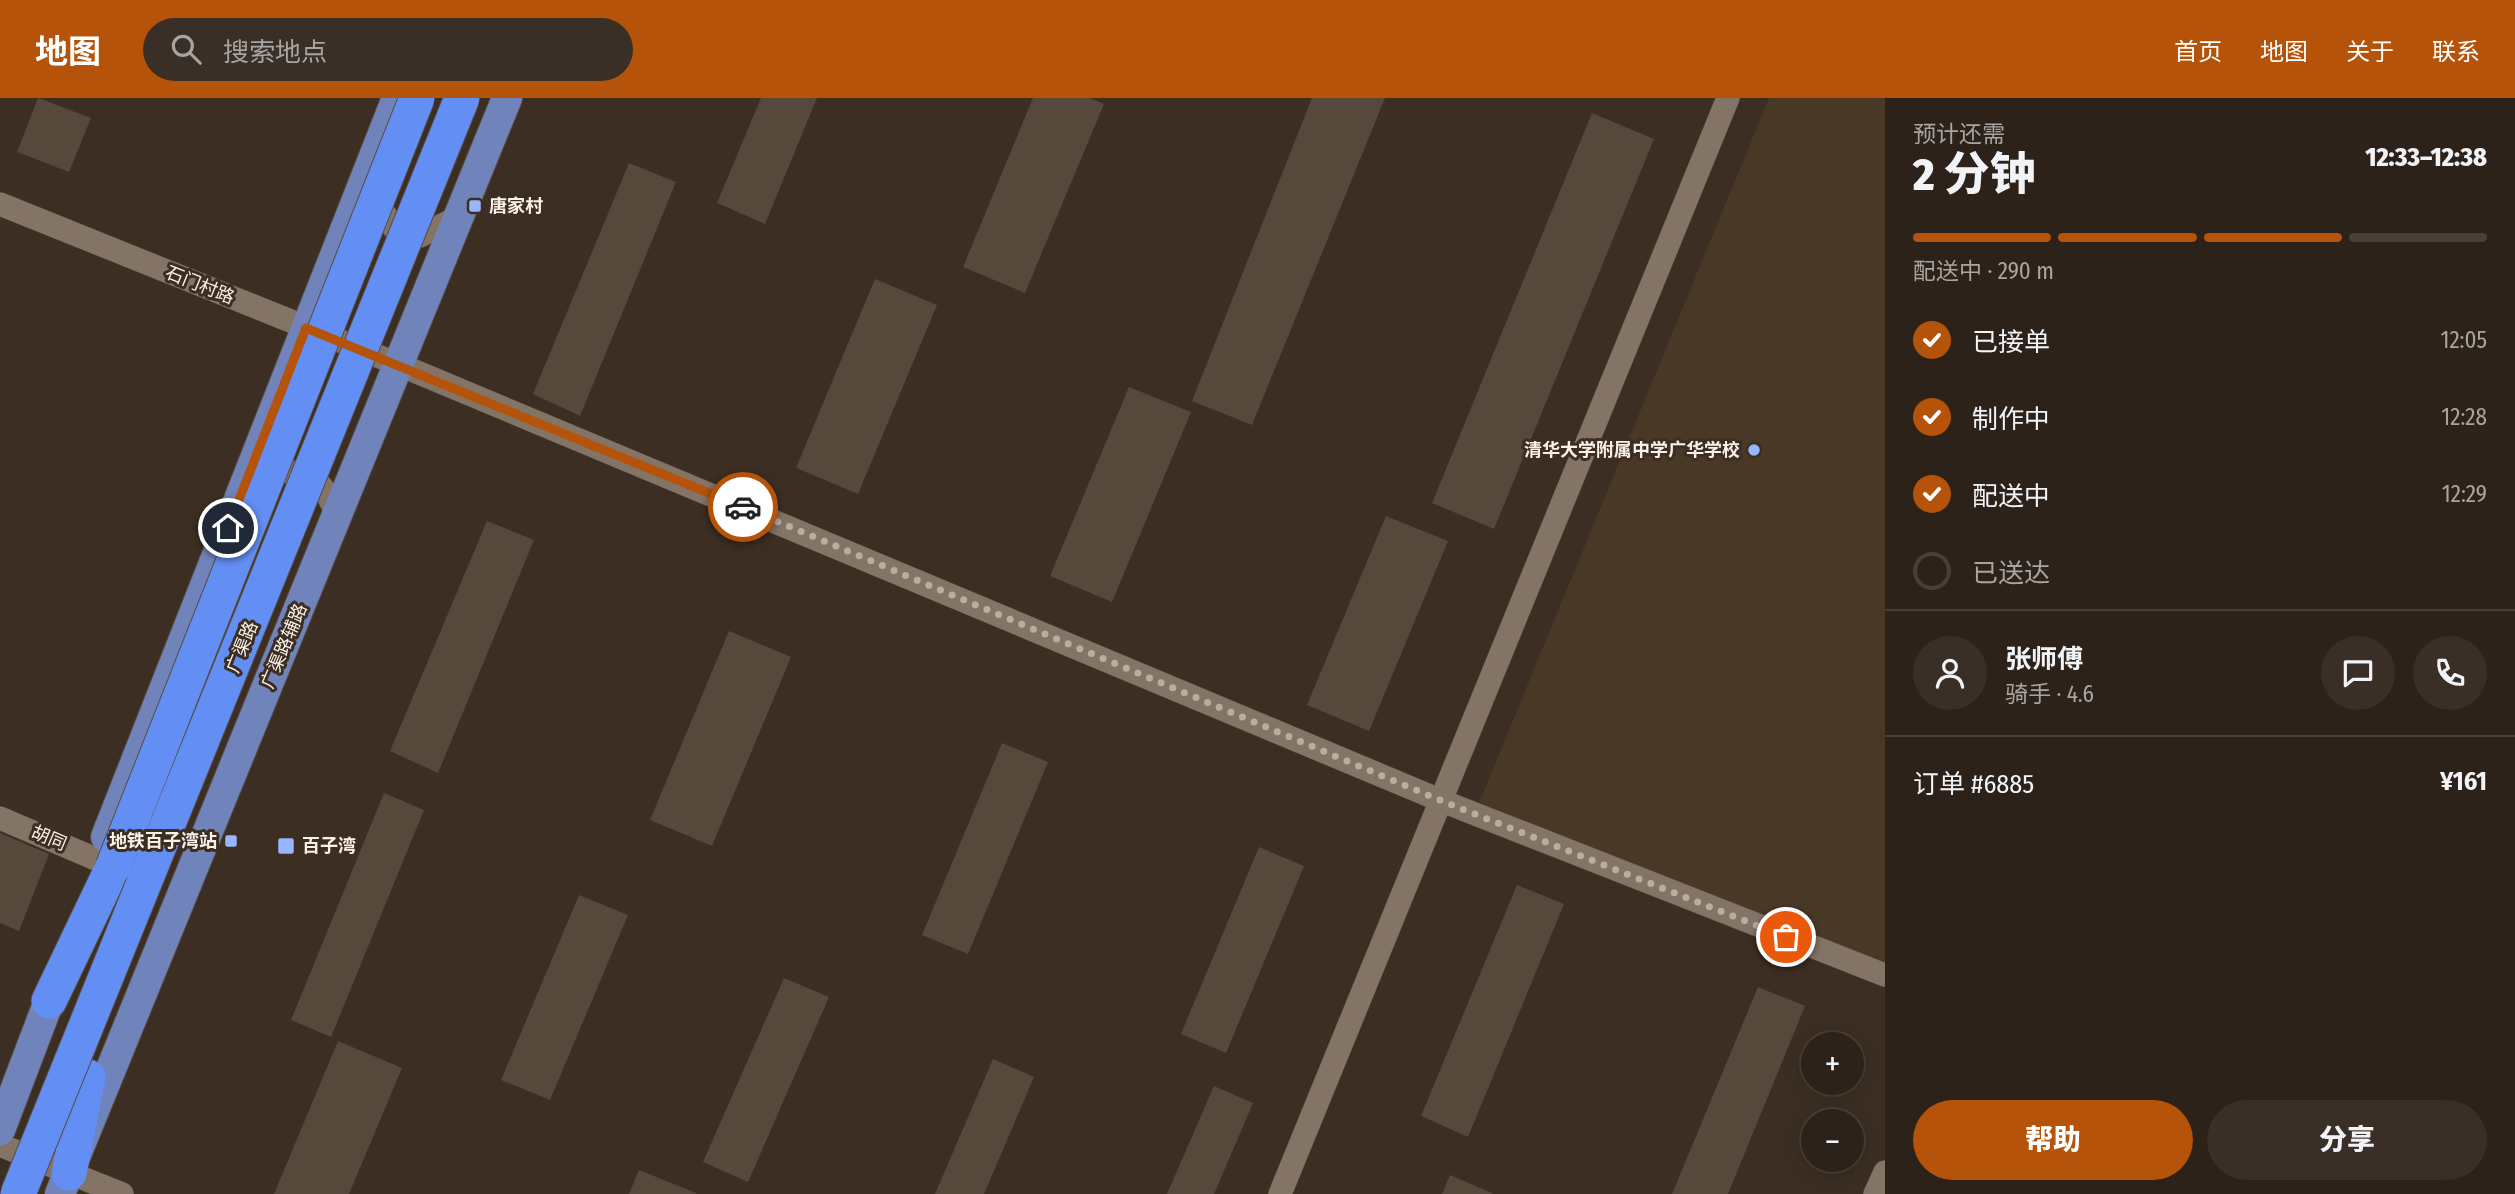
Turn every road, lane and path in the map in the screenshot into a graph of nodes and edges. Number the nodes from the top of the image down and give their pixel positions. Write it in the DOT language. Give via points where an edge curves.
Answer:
graph roads {
  1 [pos="397,98"];
  2 [pos="417,98"];
  3 [pos="441,98"];
  4 [pos="462,98"];
  5 [pos="484,98"];
  6 [pos="507,98"];
  7 [pos="1728,98"];
  8 [pos="365,181"];
  9 [pos="0,204"];
  10 [pos="458,217"];
  11 [pos="306,328"];
  12 [pos="400,365"];
  13 [pos="248,478"];
  14 [pos="337,519"];
  15 [pos="1442,801"];
  16 [pos="0,818"];
  17 [pos="105,863"];
  18 [pos="1885,975"];
  19 [pos="49,1001"];
  20 [pos="0,1130"];
  21 [pos="0,1145"];
  22 [pos="1885,1172"];
  23 [pos="64,1184"];
  24 [pos="0,1190"];
  25 [pos="18,1194"];
  26 [pos="122,1194"];
  27 [pos="1280,1194"];
  28 [pos="1875,1194"];
  1 -- 8 [label="main road"];
  2 -- 17 [label="highway, bridge"];
  3 -- 24 [label="highway, 广渠路"];
  4 -- 25 [label="highway, 广渠路, bridge"];
  5 -- 23 [label="highway" via="146,924 88,1077"];
  6 -- 10 [label="main road, 广渠路辅路"];
  7 -- 15 [label="street"];
  8 -- 10 [label="street" via="398,234 420,236"];
  8 -- 11 [label="main road"];
  9 -- 11 [label="street, 石门村路"];
  10 -- 12 [label="main road, 广渠路辅路"];
  11 -- 12 [label="street, 石门村路"];
  11 -- 13 [label="main road"];
  12 -- 14 [label="main road, 广渠路辅路"];
  12 -- 15 [label="street, 石门村路"];
  13 -- 14 [label="street" via="282,470 318,481 332,498"];
  13 -- 17 [label="main road"];
  14 -- 23 [label="main road, 广渠路辅路"];
  15 -- 18 [label="street, 石门村路"];
  15 -- 27 [label="street"];
  16 -- 17 [label="street, 胡同"];
  17 -- 19 [label="highway"];
  19 -- 20 [label="main road"];
  21 -- 23 [label="street"];
  22 -- 28 [label="street"];
  23 -- 26 [label="street"];
}
